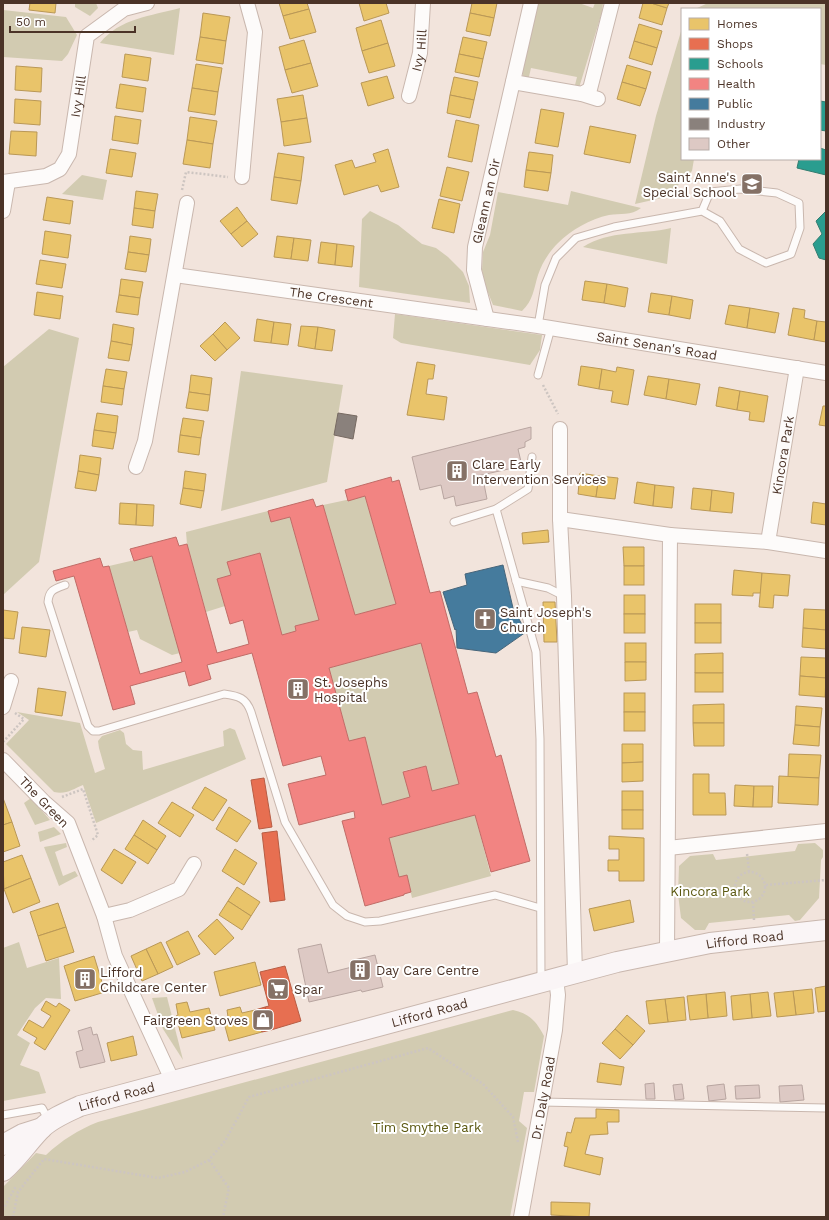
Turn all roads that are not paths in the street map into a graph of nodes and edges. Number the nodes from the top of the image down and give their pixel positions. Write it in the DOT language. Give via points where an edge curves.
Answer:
graph roads {
  1 [pos="147,3"];
  2 [pos="247,3"];
  3 [pos="423,3"];
  4 [pos="531,3"];
  5 [pos="612,3"];
  6 [pos="513,82"];
  7 [pos="582,94"];
  8 [pos="409,96"];
  9 [pos="598,99"];
  10 [pos="242,177"];
  11 [pos="5,182"];
  12 [pos="187,203"];
  13 [pos="702,210"];
  14 [pos="3,211"];
  15 [pos="175,275"];
  16 [pos="487,319"];
  17 [pos="545,327"];
  18 [pos="797,368"];
  19 [pos="826,373"];
  20 [pos="538,376"];
  21 [pos="560,429"];
  22 [pos="532,457"];
  23 [pos="136,467"];
  24 [pos="496,510"];
  25 [pos="560,519"];
  26 [pos="454,522"];
  27 [pos="670,535"];
  28 [pos="768,542"];
  29 [pos="826,551"];
  30 [pos="516,581"];
  31 [pos="65,585"];
  32 [pos="564,596"];
  33 [pos="11,681"];
  34 [pos="4,703"];
  35 [pos="3,760"];
  36 [pos="826,831"];
  37 [pos="668,848"];
  38 [pos="194,864"];
  39 [pos="540,908"];
  40 [pos="104,916"];
  41 [pos="826,930"];
  42 [pos="667,952"];
  43 [pos="575,973"];
  44 [pos="548,981"];
  45 [pos="173,1082"];
  46 [pos="542,1102"];
  47 [pos="826,1108"];
  48 [pos="3,1115"];
  49 [pos="46,1125"];
  50 [pos="3,1145"];
  51 [pos="3,1171"];
  52 [pos="521,1217"];
  1 -- 11 [label="street, Ivy Hill" via="124,9 87,36 69,154 60,169 46,176"];
  2 -- 10 [label="street" via="255,32"];
  3 -- 8 [label="street, Ivy Hill" via="420,53"];
  4 -- 6 [label="street, Gleann an Oir"];
  5 -- 7 [label="street" via="590,89"];
  6 -- 7 [label="street"];
  6 -- 16 [label="street, Gleann an Oir" via="475,247 474,270"];
  7 -- 9 [label="street"];
  11 -- 14 [label="street, Ivy Hill"];
  12 -- 15 [label="street"];
  13 -- 13 [label="lane" via="720,221 739,249 766,263 791,254 800,228 799,203 777,193 740,189 710,192"];
  13 -- 17 [label="lane" via="614,227 576,238 556,258 545,285"];
  15 -- 16 [label="street, The Crescent"];
  15 -- 23 [label="street" via="145,441"];
  16 -- 17 [label="street, Saint Senan's Road"];
  17 -- 18 [label="street, Saint Senan's Road"];
  17 -- 20 [label="lane"];
  18 -- 19 [label="street, Saint Senan's Road"];
  18 -- 28 [label="street, Kincora Park"];
  21 -- 25 [label="street"];
  22 -- 24 [label="lane" via="528,489"];
  24 -- 26 [label="lane"];
  24 -- 30 [label="lane"];
  25 -- 27 [label="street"];
  25 -- 32 [label="street"];
  27 -- 28 [label="street"];
  27 -- 37 [label="street"];
  28 -- 29 [label="street"];
  30 -- 32 [label="lane" via="548,588"];
  30 -- 39 [label="lane" via="536,652 540,739"];
  31 -- 39 [label="lane" via="52,589 48,602 88,726 93,730 99,730 224,694 239,696 248,703 252,712 285,822 333,905 347,916 365,922 380,921 495,895"];
  32 -- 43 [label="street"];
  33 -- 34 [label="street"];
  35 -- 40 [label="street, The Green" via="68,823"];
  36 -- 37 [label="street"];
  37 -- 42 [label="street"];
  38 -- 40 [label="street" via="180,889 130,910"];
  39 -- 44 [label="lane"];
  40 -- 45 [label="street, The Green" via="115,956"];
  41 -- 42 [label="main road, Lifford Road" via="710,943"];
  42 -- 43 [label="main road, Lifford Road"];
  43 -- 44 [label="main road, Lifford Road"];
  44 -- 45 [label="main road, Lifford Road"];
  44 -- 46 [label="street, Dr. Daly Road" via="558,995 555,1030"];
  45 -- 49 [label="main road, Lifford Road" via="80,1106"];
  46 -- 47 [label="lane"];
  46 -- 52 [label="street, Dr. Daly Road"];
  48 -- 49 [label="lane" via="42,1108"];
  49 -- 50 [label="main road, Lifford Road"];
  49 -- 51 [label="main road, Lifford Road"];
}
